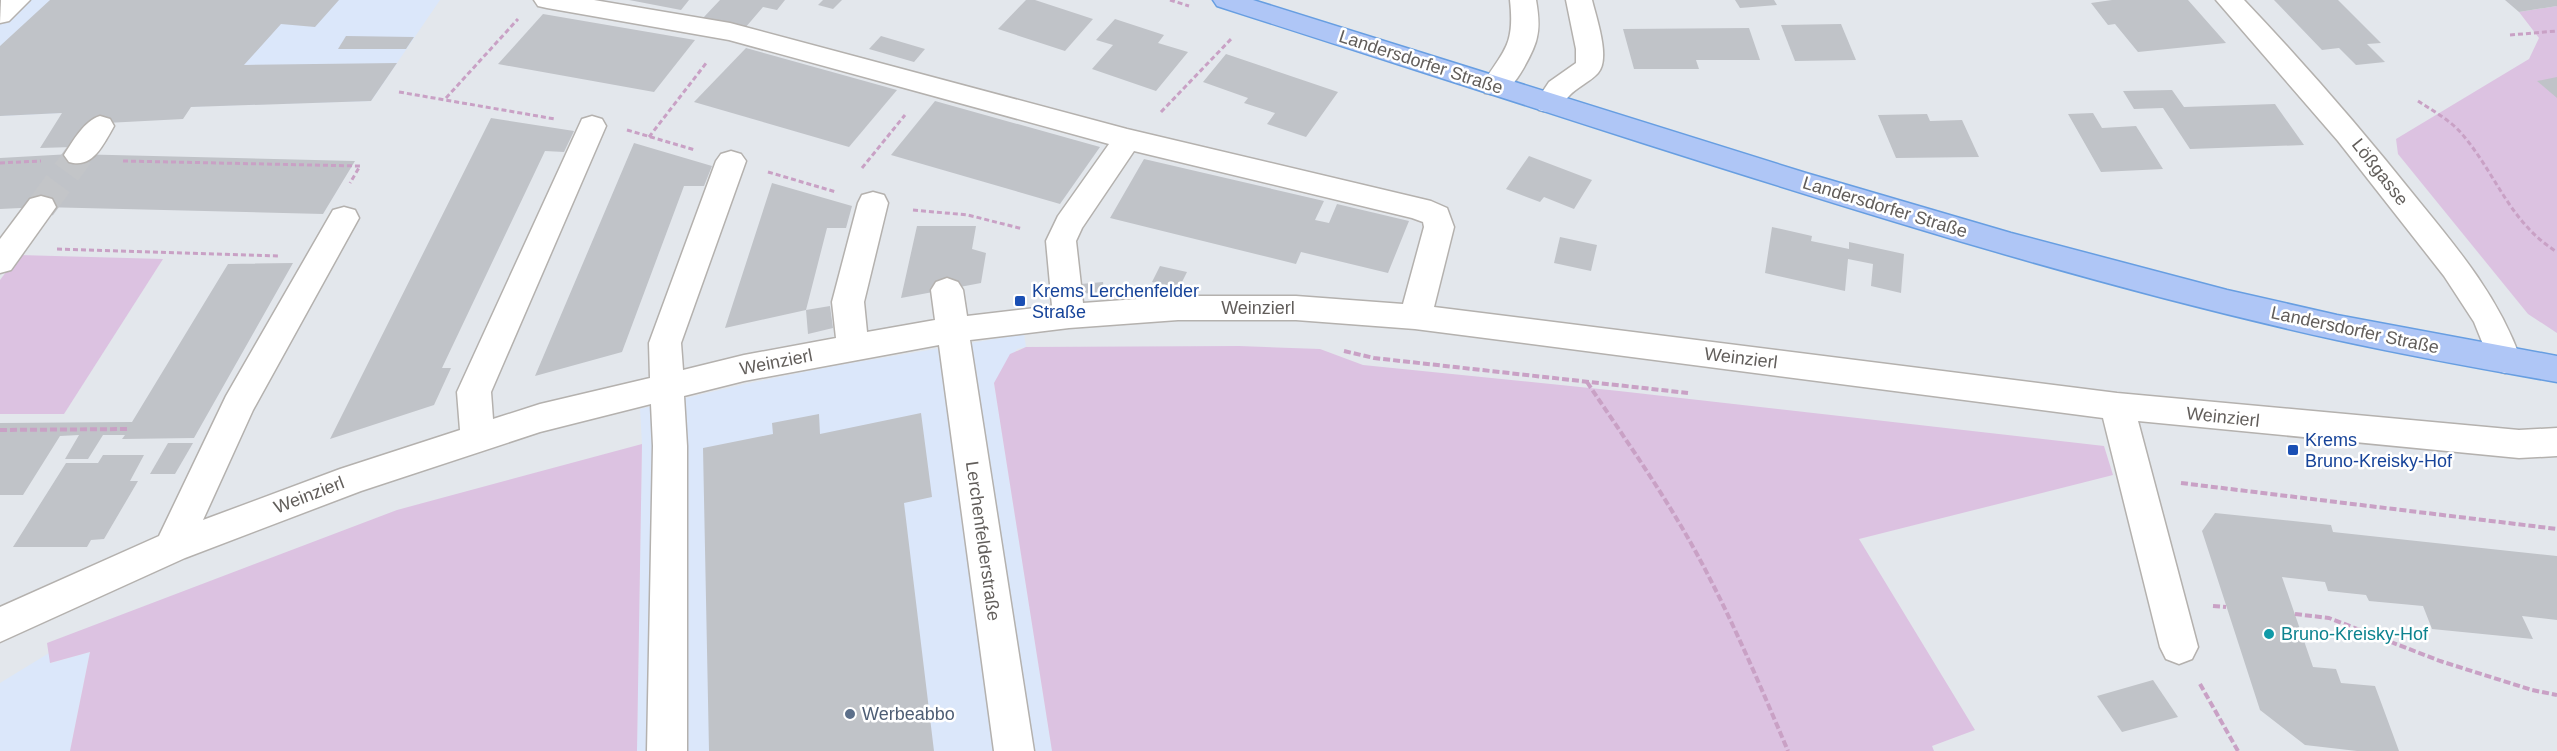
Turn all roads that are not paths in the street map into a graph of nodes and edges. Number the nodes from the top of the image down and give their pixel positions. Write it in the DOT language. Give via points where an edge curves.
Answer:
graph roads {
  1 [pos="16,0"];
  2 [pos="1226,0"];
  3 [pos="1523,0"];
  4 [pos="1579,0"];
  5 [pos="2229,0"];
  6 [pos="536,6"];
  7 [pos="0,15"];
  8 [pos="1495,86"];
  9 [pos="1549,102"];
  10 [pos="100,126"];
  11 [pos="592,126"];
  12 [pos="1127,140"];
  13 [pos="80,155"];
  14 [pos="731,161"];
  15 [pos="873,203"];
  16 [pos="41,207"];
  17 [pos="344,218"];
  18 [pos="6,255"];
  19 [pos="947,290"];
  20 [pos="1069,316"];
  21 [pos="1414,316"];
  22 [pos="952,330"];
  23 [pos="853,347"];
  24 [pos="2505,360"];
  25 [pos="2557,369"];
  26 [pos="668,386"];
  27 [pos="2117,406"];
  28 [pos="478,437"];
  29 [pos="2557,442"];
  30 [pos="172,547"];
  31 [pos="0,625"];
  32 [pos="2179,647"];
  33 [pos="667,751"];
  34 [pos="1014,751"];
  1 -- 7 [label="street"];
  2 -- 8 [label="main road, Landersdorfer Straße"];
  3 -- 8 [label="street" via="1528,26 1520,51"];
  4 -- 9 [label="street" via="1590,49 1589,66"];
  5 -- 24 [label="street, Lößgasse" via="2354,138 2476,295 2499,338"];
  6 -- 12 [label="street" via="730,32"];
  8 -- 9 [label="main road, Landersdorfer Straße"];
  9 -- 24 [label="main road, Landersdorfer Straße" via="1849,197 2114,274 2331,327"];
  10 -- 13 [label="street"];
  11 -- 28 [label="street" via="474,392"];
  12 -- 20 [label="street" via="1061,241"];
  12 -- 21 [label="street" via="1436,216 1439,227"];
  14 -- 26 [label="street" via="665,343"];
  15 -- 23 [label="street" via="848,302"];
  16 -- 18 [label="street"];
  17 -- 30 [label="street" via="238,406"];
  19 -- 22 [label="street, Lerchenfelderstraße"];
  20 -- 21 [label="street, Weinzierl" via="1178,308 1296,308"];
  20 -- 22 [label="street, Weinzierl"];
  21 -- 27 [label="street, Weinzierl"];
  22 -- 23 [label="street, Weinzierl"];
  22 -- 34 [label="street, Lerchenfelderstraße"];
  23 -- 26 [label="street, Weinzierl"];
  24 -- 25 [label="main road, Landersdorfer Straße"];
  26 -- 28 [label="street, Weinzierl"];
  26 -- 33 [label="street"];
  27 -- 29 [label="street, Weinzierl" via="2519,444"];
  27 -- 32 [label="street"];
  28 -- 30 [label="street, Weinzierl" via="352,479"];
  30 -- 31 [label="street, Weinzierl"];
}
